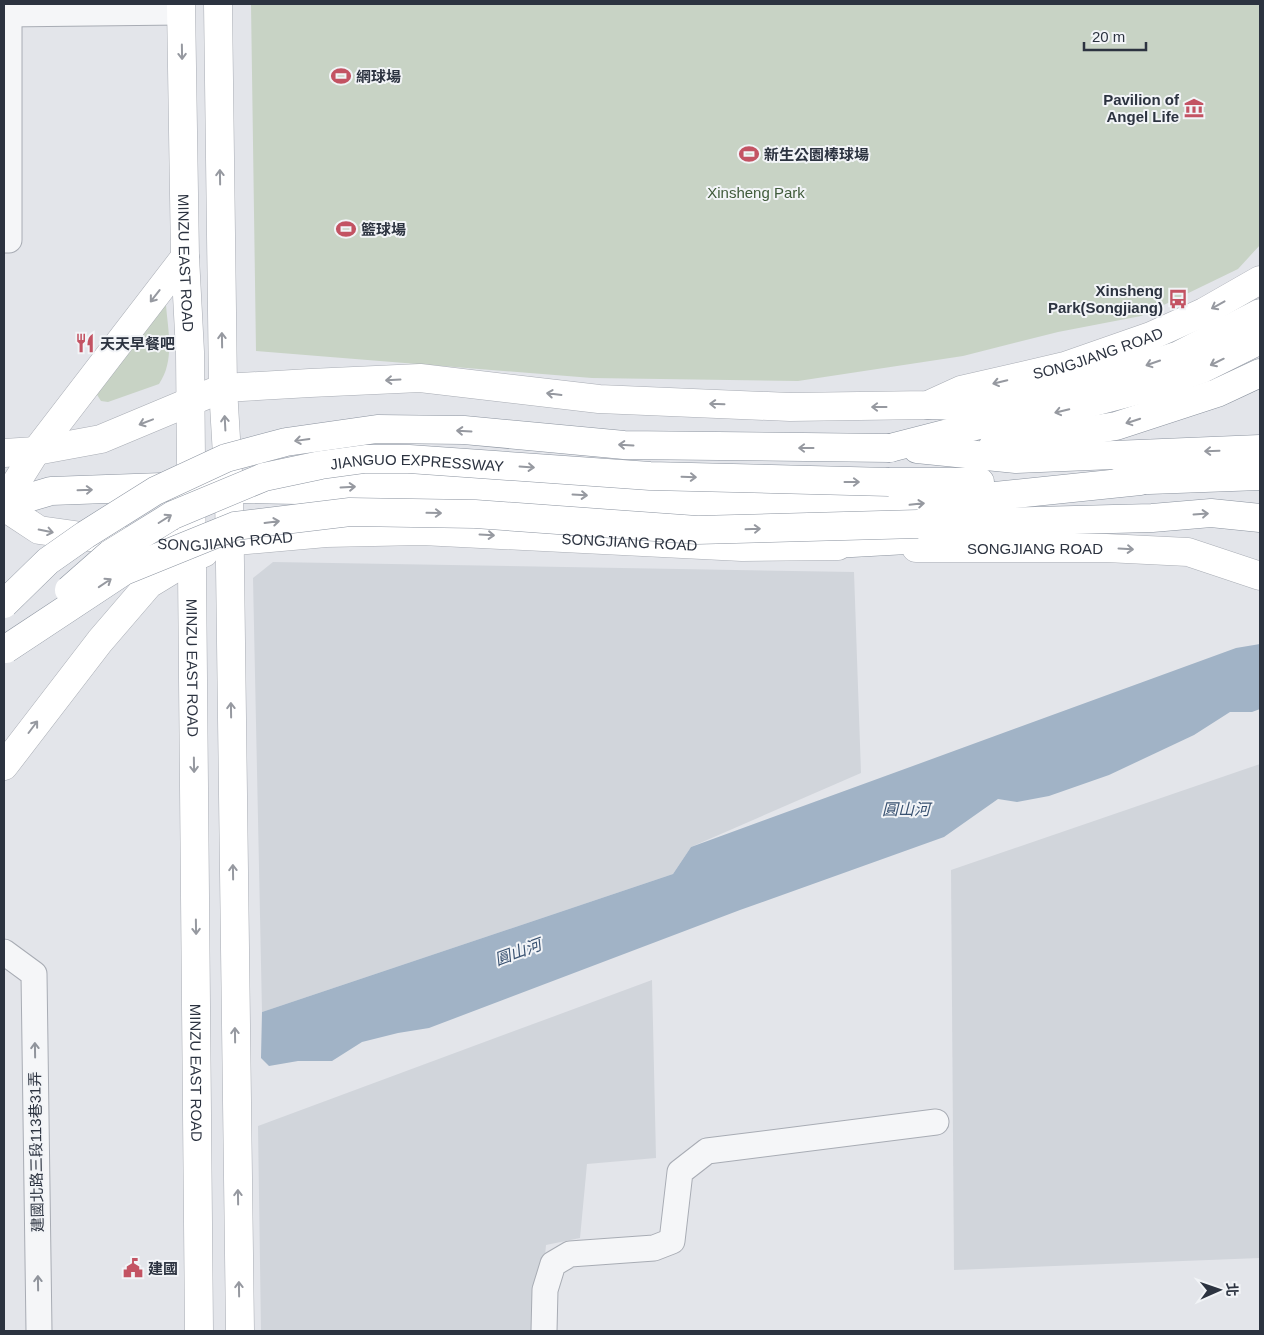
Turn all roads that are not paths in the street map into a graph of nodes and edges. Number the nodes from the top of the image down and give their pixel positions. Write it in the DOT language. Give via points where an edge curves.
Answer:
graph roads {
  1 [pos="218,4"];
  2 [pos="181,8"];
  3 [pos="7,10"];
  4 [pos="6,240"];
  5 [pos="185,257"];
  6 [pos="1260,280"];
  7 [pos="1260,314"];
  8 [pos="1260,340"];
  9 [pos="1260,373"];
  10 [pos="223,388"];
  11 [pos="190,402"];
  12 [pos="928,406"];
  13 [pos="890,448"];
  14 [pos="1260,449"];
  15 [pos="36,451"];
  16 [pos="4,452"];
  17 [pos="962,452"];
  18 [pos="1260,476"];
  19 [pos="1140,481"];
  20 [pos="190,486"];
  21 [pos="229,489"];
  22 [pos="4,505"];
  23 [pos="1152,518"];
  24 [pos="1260,518"];
  25 [pos="229,544"];
  26 [pos="815,545"];
  27 [pos="191,552"];
  28 [pos="1260,576"];
  29 [pos="4,604"];
  30 [pos="5,651"];
  31 [pos="4,766"];
  32 [pos="4,952"];
  33 [pos="936,1122"];
  34 [pos="199,1246"];
  35 [pos="238,1246"];
  36 [pos="39,1331"];
  37 [pos="200,1331"];
  38 [pos="240,1331"];
  39 [pos="544,1331"];
  10 -- 1 [label="main road, one-way"];
  2 -- 3 [label="street"];
  2 -- 5 [label="main road, MINZU EAST ROAD, one-way"];
  3 -- 4 [label="street"];
  5 -- 11 [label="main road, MINZU EAST ROAD"];
  5 -- 15 [label="main road, one-way"];
  6 -- 12 [label="main road, SONGJIANG ROAD, one-way" via="1204,312 1151,336 1065,366 961,390"];
  7 -- 12 [label="main road, one-way" via="1178,355 1082,387 989,407"];
  8 -- 13 [label="main road, one-way" via="1202,369 1147,388 1040,416 995,421"];
  9 -- 17 [label="main road, one-way" via="1217,393 1116,426"];
  10 -- 11 [label="main road"];
  12 -- 10 [label="main road, one-way" via="790,407 599,400 420,378"];
  21 -- 10 [label="main road, one-way"];
  11 -- 15 [label="main road, one-way" via="100,440"];
  11 -- 20 [label="main road, MINZU EAST ROAD"];
  13 -- 17 [label="main road"];
  13 -- 29 [label="main road, JIANGUO EXPRESSWAY, one-way, bridge" via="624,445 464,430 377,429 286,442 226,458 156,491 85,534 48,561"];
  14 -- 17 [label="main road, one-way" via="1016,459"];
  15 -- 16 [label="main road"];
  15 -- 22 [label="main road"];
  18 -- 19 [label="main road"];
  21 -- 19 [label="main road, one-way" via="298,490 378,485 744,506 898,506"];
  30 -- 19 [label="main road, JIANGUO EXPRESSWAY, one-way, bridge" via="47,608 110,554 173,515 264,477 321,465 365,459 409,459 650,476 889,482"];
  20 -- 21 [label="main road"];
  22 -- 20 [label="main road, one-way" via="51,491"];
  20 -- 27 [label="main road, MINZU EAST ROAD"];
  21 -- 25 [label="main road"];
  22 -- 27 [label="main road, SONGJIANG ROAD, one-way" via="39,530"];
  23 -- 24 [label="main road, one-way" via="1211,513"];
  23 -- 26 [label="main road" via="1014,534"];
  30 -- 23 [label="main road, one-way, bridge" via="124,571 235,526 350,512 475,514 697,530"];
  25 -- 26 [label="main road, SONGJIANG ROAD, one-way" via="326,534 422,531 742,547"];
  25 -- 27 [label="main road, SONGJIANG ROAD"];
  35 -- 25 [label="main road, one-way"];
  26 -- 28 [label="main road, SONGJIANG ROAD, one-way" via="1188,552"];
  31 -- 27 [label="main road, one-way" via="100,641 149,584"];
  27 -- 34 [label="main road, MINZU EAST ROAD, one-way"];
  36 -- 32 [label="street, 建國北路三段113巷31弄, one-way" via="34,974"];
  33 -- 39 [label="street" via="707,1151 680,1172 672,1241 654,1248 570,1254 553,1264 545,1290"];
  34 -- 35 [label="main road"];
  34 -- 37 [label="main road, MINZU EAST ROAD"];
  38 -- 35 [label="main road, one-way"];
}
